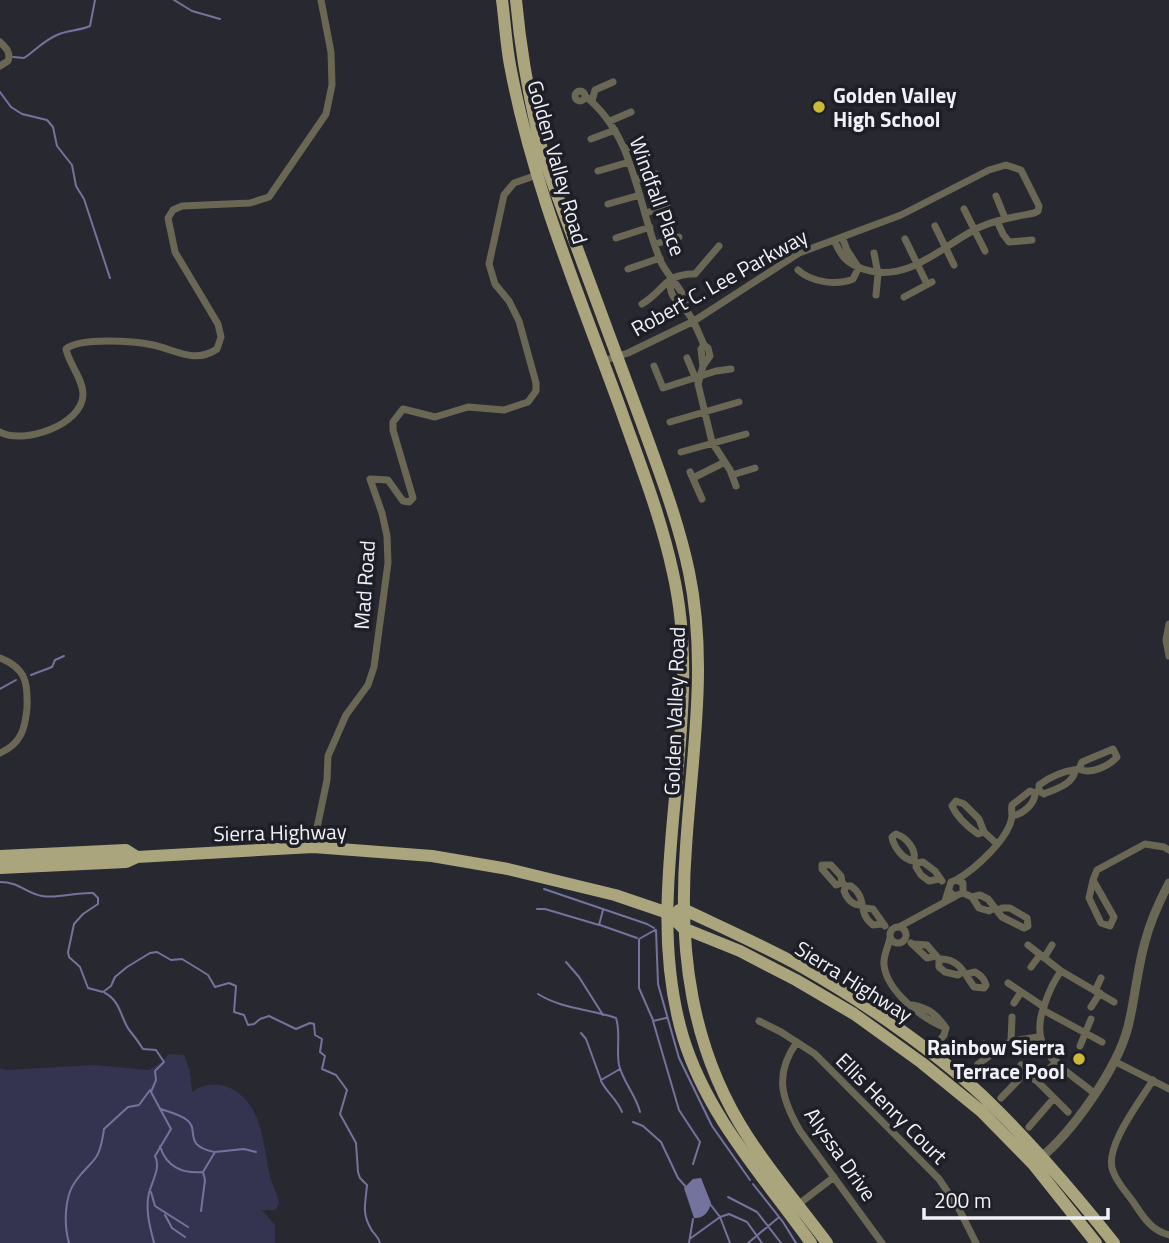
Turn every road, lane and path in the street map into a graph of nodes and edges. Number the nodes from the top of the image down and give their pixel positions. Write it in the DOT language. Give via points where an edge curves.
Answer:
graph roads {
  1 [pos="321,0"];
  2 [pos="502,0"];
  3 [pos="516,0"];
  4 [pos="0,42"];
  5 [pos="0,66"];
  6 [pos="613,82"];
  7 [pos="631,112"];
  8 [pos="610,121"];
  9 [pos="615,131"];
  10 [pos="591,139"];
  11 [pos="645,142"];
  12 [pos="624,149"];
  13 [pos="629,162"];
  14 [pos="598,172"];
  15 [pos="657,174"];
  16 [pos="537,175"];
  17 [pos="635,180"];
  18 [pos="640,195"];
  19 [pos="996,195"];
  20 [pos="608,204"];
  21 [pos="667,206"];
  22 [pos="964,209"];
  23 [pos="646,213"];
  24 [pos="1005,218"];
  25 [pos="997,221"];
  26 [pos="934,226"];
  27 [pos="650,227"];
  28 [pos="975,230"];
  29 [pos="616,237"];
  30 [pos="680,237"];
  31 [pos="842,237"];
  32 [pos="905,239"];
  33 [pos="834,240"];
  34 [pos="1032,240"];
  35 [pos="655,244"];
  36 [pos="719,246"];
  37 [pos="945,247"];
  38 [pos="985,251"];
  39 [pos="874,253"];
  40 [pos="660,258"];
  41 [pos="918,264"];
  42 [pos="954,265"];
  43 [pos="859,267"];
  44 [pos="628,269"];
  45 [pos="798,270"];
  46 [pos="878,274"];
  47 [pos="670,278"];
  48 [pos="876,295"];
  49 [pos="904,297"];
  50 [pos="642,304"];
  51 [pos="694,321"];
  52 [pos="618,357"];
  53 [pos="687,358"];
  54 [pos="603,361"];
  55 [pos="654,366"];
  56 [pos="731,369"];
  57 [pos="697,376"];
  58 [pos="739,402"];
  59 [pos="704,411"];
  60 [pos="670,422"];
  61 [pos="0,432"];
  62 [pos="746,434"];
  63 [pos="713,443"];
  64 [pos="681,452"];
  65 [pos="725,462"];
  66 [pos="755,468"];
  67 [pos="732,475"];
  68 [pos="736,486"];
  69 [pos="702,499"];
  70 [pos="1169,624"];
  71 [pos="1169,656"];
  72 [pos="0,658"];
  73 [pos="0,753"];
  74 [pos="1077,770"];
  75 [pos="1037,792"];
  76 [pos="1012,816"];
  77 [pos="984,832"];
  78 [pos="997,844"];
  79 [pos="313,847"];
  80 [pos="1169,850"];
  81 [pos="0,856"];
  82 [pos="137,857"];
  83 [pos="0,868"];
  84 [pos="939,879"];
  85 [pos="1093,880"];
  86 [pos="960,881"];
  87 [pos="1169,883"];
  88 [pos="954,891"];
  89 [pos="972,897"];
  90 [pos="863,906"];
  91 [pos="683,909"];
  92 [pos="668,913"];
  93 [pos="882,924"];
  94 [pos="683,928"];
  95 [pos="903,933"];
  96 [pos="893,937"];
  97 [pos="1028,945"];
  98 [pos="1052,945"];
  99 [pos="1042,956"];
  100 [pos="937,957"];
  101 [pos="1031,967"];
  102 [pos="1061,971"];
  103 [pos="1101,978"];
  104 [pos="1008,983"];
  105 [pos="1021,992"];
  106 [pos="1098,992"];
  107 [pos="1114,1002"];
  108 [pos="1014,1003"];
  109 [pos="1091,1007"];
  110 [pos="1043,1008"];
  111 [pos="1012,1017"];
  112 [pos="1091,1019"];
  113 [pos="759,1021"];
  114 [pos="1084,1033"];
  115 [pos="1038,1037"];
  116 [pos="1011,1041"];
  117 [pos="797,1042"];
  118 [pos="1102,1042"];
  119 [pos="984,1044"];
  120 [pos="1080,1046"];
  121 [pos="929,1053"];
  122 [pos="991,1054"];
  123 [pos="1114,1061"];
  124 [pos="1057,1062"];
  125 [pos="978,1064"];
  126 [pos="1035,1080"];
  127 [pos="1153,1080"];
  128 [pos="1169,1089"];
  129 [pos="1095,1094"];
  130 [pos="1001,1098"];
  131 [pos="1054,1098"];
  132 [pos="1068,1112"];
  133 [pos="1029,1127"];
  134 [pos="1037,1160"];
  135 [pos="834,1177"];
  136 [pos="794,1208"];
  137 [pos="1169,1235"];
  138 [pos="811,1243"];
  139 [pos="827,1243"];
  140 [pos="882,1243"];
  141 [pos="976,1243"];
  142 [pos="1096,1243"];
  143 [pos="1114,1243"];
  1 -- 61 [label="street" via="331,52 332,85 326,114 269,197 250,203 182,206 168,218 175,252 218,324 221,337 217,349 198,358 152,345 72,343 66,349 83,393 80,409 72,418 27,436"];
  2 -- 16 [label="main road, Golden Valley Road" via="509,63"];
  3 -- 52 [label="main road, Golden Valley Road" via="538,133"];
  4 -- 5 [label="street" via="9,56"];
  6 -- 8 [label="street, Windfall Place" via="595,90 589,99"];
  7 -- 8 [label="street"];
  8 -- 9 [label="street, Windfall Place"];
  9 -- 10 [label="street"];
  9 -- 12 [label="street, Windfall Place"];
  11 -- 12 [label="street"];
  12 -- 13 [label="street, Windfall Place"];
  13 -- 14 [label="street"];
  13 -- 17 [label="street, Windfall Place"];
  15 -- 17 [label="street"];
  16 -- 54 [label="main road, Golden Valley Road"];
  16 -- 79 [label="street, Mad Road" via="514,183 504,195 489,264 495,284 519,321 536,391 528,402 504,410 468,407 435,417 402,409 393,422 413,498 403,501 388,480 370,479 387,536 374,667 328,756"];
  17 -- 18 [label="street, Windfall Place"];
  18 -- 20 [label="street"];
  18 -- 23 [label="street, Windfall Place"];
  19 -- 24 [label="street"];
  21 -- 23 [label="street"];
  22 -- 28 [label="street"];
  23 -- 27 [label="street, Windfall Place"];
  24 -- 25 [label="street"];
  24 -- 31 [label="street, Robert C. Lee Parkway" via="1034,213 1039,206 1025,174 1006,165 901,215"];
  25 -- 28 [label="street"];
  25 -- 34 [label="street" via="1009,242"];
  26 -- 37 [label="street"];
  27 -- 29 [label="street"];
  27 -- 35 [label="street, Windfall Place"];
  28 -- 37 [label="street"];
  28 -- 38 [label="street"];
  30 -- 35 [label="street"];
  31 -- 33 [label="street, Robert C. Lee Parkway"];
  31 -- 43 [label="street"];
  32 -- 41 [label="street"];
  33 -- 43 [label="street" via="845,261"];
  33 -- 51 [label="street, Robert C. Lee Parkway" via="799,253"];
  35 -- 40 [label="street, Windfall Place"];
  36 -- 47 [label="street" via="695,274"];
  37 -- 41 [label="street"];
  37 -- 42 [label="street"];
  39 -- 46 [label="street"];
  40 -- 44 [label="street"];
  40 -- 47 [label="street, Windfall Place"];
  41 -- 46 [label="street"];
  41 -- 49 [label="street" via="930,283"];
  43 -- 45 [label="street" via="853,279 845,282 805,277"];
  43 -- 46 [label="street"];
  46 -- 48 [label="street"];
  47 -- 50 [label="street"];
  47 -- 51 [label="street, Windfall Place" via="678,305"];
  51 -- 52 [label="street, Robert C. Lee Parkway"];
  51 -- 57 [label="street, Windfall Place" via="704,345 703,366"];
  52 -- 54 [label="street, Robert C. Lee Parkway"];
  52 -- 91 [label="main road, Golden Valley Road" via="671,506 696,618 694,762"];
  53 -- 57 [label="street"];
  54 -- 92 [label="main road, Golden Valley Road" via="657,511 681,618 684,670"];
  55 -- 57 [label="street" via="663,388"];
  56 -- 57 [label="street"];
  57 -- 59 [label="street"];
  58 -- 59 [label="street"];
  59 -- 60 [label="street"];
  59 -- 63 [label="street"];
  62 -- 63 [label="street"];
  63 -- 64 [label="street"];
  63 -- 65 [label="street"];
  65 -- 67 [label="street"];
  65 -- 69 [label="street" via="691,475"];
  66 -- 67 [label="street"];
  67 -- 68 [label="street"];
  70 -- 71 [label="street"];
  72 -- 73 [label="street" via="22,673 28,687 21,738"];
  74 -- 74 [label="street" via="1091,771 1117,757 1113,749 1082,762"];
  74 -- 75 [label="street" via="1058,773 1039,785"];
  74 -- 75 [label="street" via="1068,783 1044,794"];
  75 -- 76 [label="street" via="1031,804"];
  75 -- 76 [label="street" via="1025,793 1012,805"];
  76 -- 78 [label="street"];
  77 -- 77 [label="street" via="979,819 956,801 953,809 965,824 978,834"];
  77 -- 78 [label="street"];
  78 -- 86 [label="street"];
  79 -- 82 [label="main road, Sierra Highway"];
  79 -- 92 [label="main road, Sierra Highway" via="432,856 508,869"];
  80 -- 85 [label="street" via="1145,844 1097,870"];
  81 -- 82 [label="main road, Sierra Highway" via="127,850"];
  82 -- 83 [label="main road, Sierra Highway" via="126,862"];
  84 -- 84 [label="street" via="928,864 915,861 925,879"];
  84 -- 88 [label="street"];
  85 -- 85 [label="street" via="1089,898 1101,923 1110,926 1114,917"];
  86 -- 88 [label="street"];
  86 -- 88 [label="street"];
  87 -- 123 [label="street" via="1149,928 1151,946 1141,962 1127,1030"];
  88 -- 89 [label="street"];
  88 -- 95 [label="street" via="945,902 913,920"];
  89 -- 89 [label="street" via="978,908 996,909 988,899"];
  90 -- 90 [label="street" via="859,893 844,884 848,900"];
  90 -- 93 [label="street" via="873,909"];
  90 -- 93 [label="street" via="866,920"];
  91 -- 92 [label="main road"];
  91 -- 94 [label="main road, Golden Valley Road"];
  91 -- 121 [label="main road, Sierra Highway" via="802,967"];
  92 -- 94 [label="main road, Sierra Highway"];
  92 -- 136 [label="main road, Golden Valley Road" via="675,1004 697,1075 721,1121"];
  93 -- 96 [label="street"];
  94 -- 134 [label="main road, Sierra Highway" via="740,951 854,1014 922,1063"];
  94 -- 136 [label="main road, Golden Valley Road" via="688,984 708,1057 727,1100"];
  95 -- 96 [label="street"];
  95 -- 96 [label="street"];
  95 -- 100 [label="street" via="927,958"];
  96 -- 121 [label="street" via="884,955 884,969 900,997 921,1016 946,1028"];
  97 -- 99 [label="street"];
  98 -- 99 [label="street"];
  99 -- 101 [label="street"];
  99 -- 102 [label="street"];
  100 -- 100 [label="street" via="957,963 964,973 945,971"];
  102 -- 106 [label="street"];
  102 -- 110 [label="street"];
  103 -- 106 [label="street"];
  104 -- 105 [label="street"];
  105 -- 108 [label="street"];
  105 -- 110 [label="street"];
  106 -- 107 [label="street"];
  106 -- 109 [label="street"];
  110 -- 114 [label="street"];
  110 -- 115 [label="street"];
  111 -- 116 [label="street"];
  112 -- 114 [label="street"];
  113 -- 117 [label="street, Ellis Henry Court"];
  114 -- 118 [label="street"];
  114 -- 120 [label="street"];
  115 -- 116 [label="street"];
  115 -- 124 [label="street"];
  116 -- 122 [label="street"];
  117 -- 135 [label="street, Alyssa Drive" via="784,1066 785,1101 800,1131"];
  117 -- 141 [label="street, Ellis Henry Court" via="815,1054 939,1179"];
  119 -- 122 [label="street"];
  121 -- 134 [label="main road, Sierra Highway" via="989,1102"];
  122 -- 125 [label="street"];
  123 -- 127 [label="street"];
  123 -- 129 [label="street"];
  124 -- 126 [label="street"];
  124 -- 129 [label="street"];
  126 -- 130 [label="street" via="1024,1068"];
  126 -- 131 [label="street"];
  127 -- 128 [label="street"];
  127 -- 137 [label="street" via="1116,1141 1110,1163 1150,1226"];
  129 -- 134 [label="street"];
  131 -- 132 [label="street"];
  131 -- 133 [label="street"];
  134 -- 142 [label="main road, Sierra Highway"];
  134 -- 143 [label="main road, Sierra Highway"];
  135 -- 136 [label="street"];
  135 -- 140 [label="street, Alyssa Drive"];
  136 -- 138 [label="main road, Golden Valley Road"];
  136 -- 139 [label="main road, Golden Valley Road"];
}
